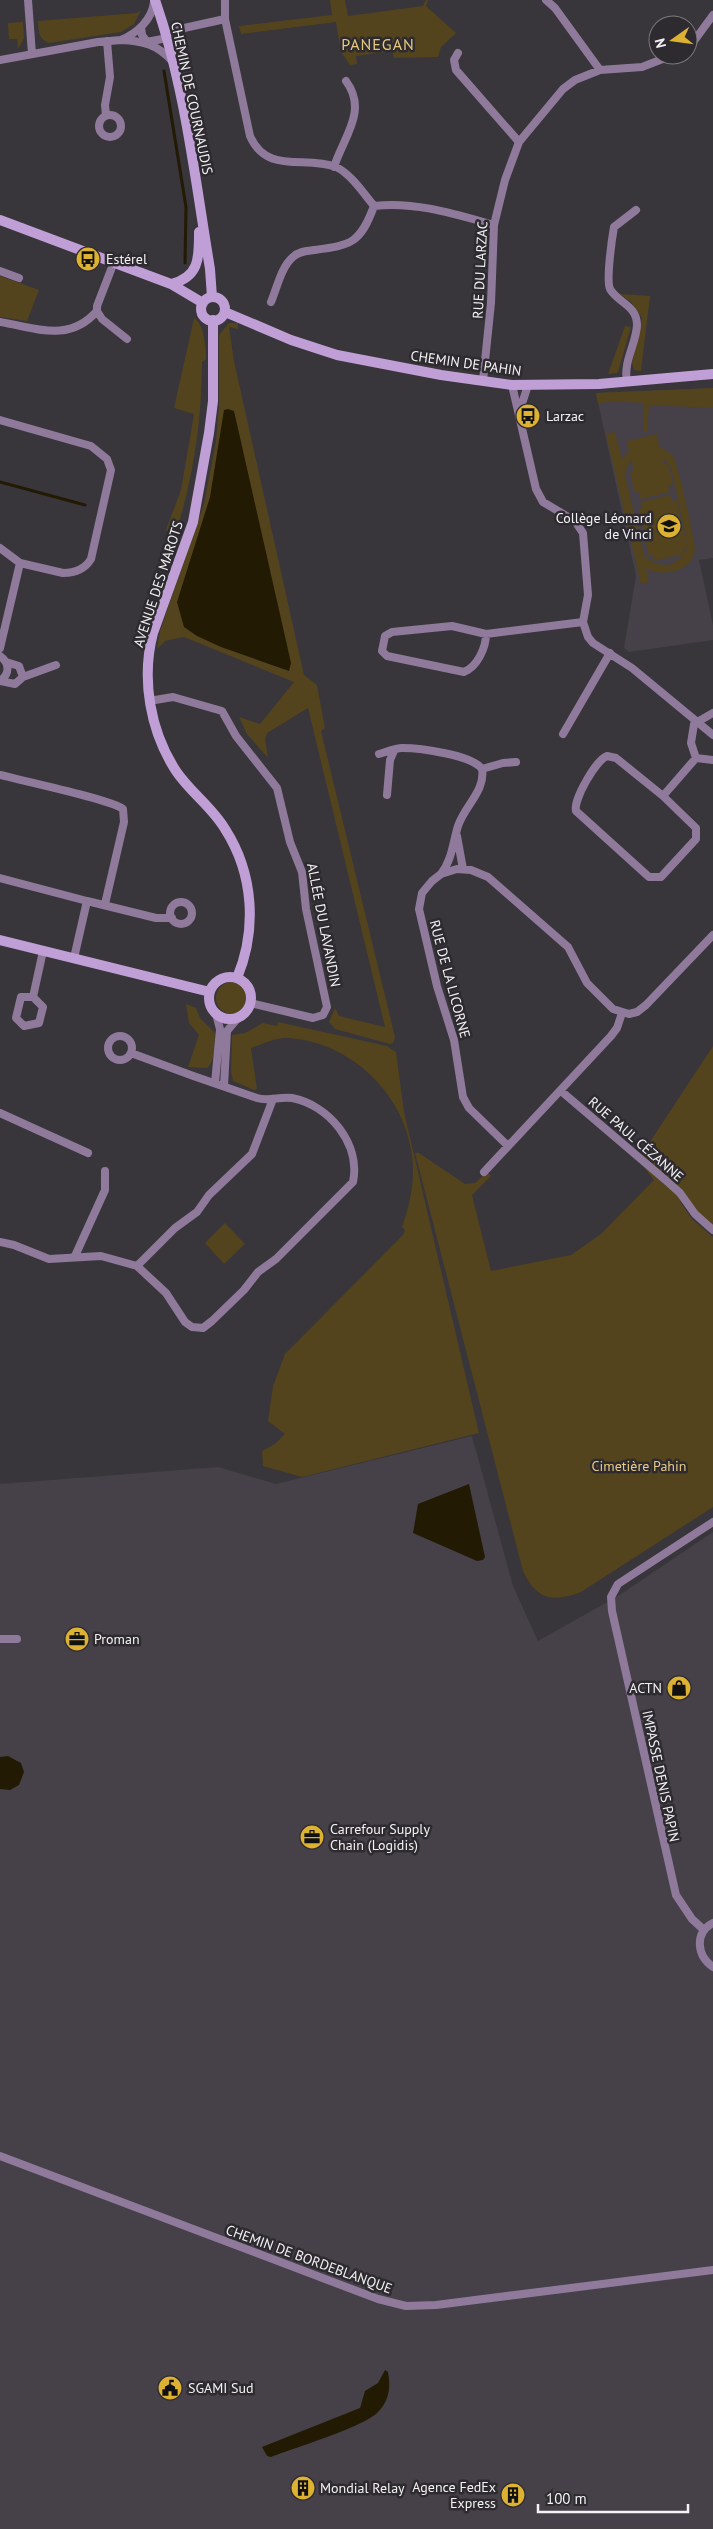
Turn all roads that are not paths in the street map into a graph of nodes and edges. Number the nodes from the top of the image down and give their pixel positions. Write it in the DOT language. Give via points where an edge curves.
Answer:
graph roads {
  1 [pos="28,0"];
  2 [pos="155,0"];
  3 [pos="225,0"];
  4 [pos="546,0"];
  5 [pos="713,15"];
  6 [pos="225,19"];
  7 [pos="141,27"];
  8 [pos="167,35"];
  9 [pos="698,36"];
  10 [pos="121,40"];
  11 [pos="107,41"];
  12 [pos="147,42"];
  13 [pos="458,52"];
  14 [pos="32,54"];
  15 [pos="0,60"];
  16 [pos="174,63"];
  17 [pos="648,65"];
  18 [pos="600,70"];
  19 [pos="346,81"];
  20 [pos="106,115"];
  21 [pos="519,142"];
  22 [pos="334,166"];
  23 [pos="199,203"];
  24 [pos="374,206"];
  25 [pos="636,210"];
  26 [pos="0,220"];
  27 [pos="494,225"];
  28 [pos="114,262"];
  29 [pos="0,271"];
  30 [pos="19,278"];
  31 [pos="171,284"];
  32 [pos="212,297"];
  33 [pos="203,302"];
  34 [pos="271,302"];
  35 [pos="97,311"];
  36 [pos="225,312"];
  37 [pos="212,320"];
  38 [pos="0,322"];
  39 [pos="127,339"];
  40 [pos="713,374"];
  41 [pos="482,380"];
  42 [pos="627,382"];
  43 [pos="512,384"];
  44 [pos="528,385"];
  45 [pos="520,412"];
  46 [pos="0,420"];
  47 [pos="0,548"];
  48 [pos="20,563"];
  49 [pos="583,622"];
  50 [pos="486,634"];
  51 [pos="0,648"];
  52 [pos="610,653"];
  53 [pos="3,659"];
  54 [pos="56,665"];
  55 [pos="23,676"];
  56 [pos="0,681"];
  57 [pos="149,701"];
  58 [pos="713,713"];
  59 [pos="696,721"];
  60 [pos="563,734"];
  61 [pos="713,735"];
  62 [pos="394,751"];
  63 [pos="380,754"];
  64 [pos="696,758"];
  65 [pos="713,760"];
  66 [pos="516,762"];
  67 [pos="482,769"];
  68 [pos="0,776"];
  69 [pos="387,795"];
  70 [pos="663,796"];
  71 [pos="457,834"];
  72 [pos="463,869"];
  73 [pos="441,874"];
  74 [pos="0,878"];
  75 [pos="87,901"];
  76 [pos="105,904"];
  77 [pos="172,918"];
  78 [pos="713,935"];
  79 [pos="0,940"];
  80 [pos="43,950"];
  81 [pos="74,958"];
  82 [pos="237,978"];
  83 [pos="210,992"];
  84 [pos="33,997"];
  85 [pos="250,1004"];
  86 [pos="622,1013"];
  87 [pos="216,1014"];
  88 [pos="238,1018"];
  89 [pos="131,1053"];
  90 [pos="215,1083"];
  91 [pos="224,1086"];
  92 [pos="561,1091"];
  93 [pos="273,1099"];
  94 [pos="0,1113"];
  95 [pos="507,1145"];
  96 [pos="88,1153"];
  97 [pos="105,1171"];
  98 [pos="484,1172"];
  99 [pos="713,1230"];
  100 [pos="0,1242"];
  101 [pos="75,1256"];
  102 [pos="136,1266"];
  103 [pos="713,1522"];
  104 [pos="17,1639"];
  105 [pos="0,1640"];
  106 [pos="713,1923"];
  107 [pos="704,1930"];
  108 [pos="713,1967"];
  109 [pos="0,2156"];
  110 [pos="713,2270"];
  1 -- 14 [label="street"];
  2 -- 7 [label="street" via="153,11"];
  2 -- 8 [label="street, CHEMIN DE COURNAUDIS"];
  3 -- 6 [label="street"];
  4 -- 18 [label="street"];
  5 -- 9 [label="street"];
  6 -- 8 [label="street"];
  6 -- 22 [label="street" via="250,136 260,154 275,159"];
  7 -- 10 [label="street"];
  7 -- 12 [label="street"];
  8 -- 12 [label="street"];
  8 -- 16 [label="street, CHEMIN DE COURNAUDIS"];
  10 -- 11 [label="street"];
  10 -- 12 [label="street"];
  11 -- 14 [label="street"];
  11 -- 20 [label="street" via="110,78"];
  12 -- 16 [label="street" via="164,52"];
  13 -- 21 [label="street" via="454,60 456,70"];
  14 -- 15 [label="street"];
  16 -- 23 [label="street, CHEMIN DE COURNAUDIS"];
  17 -- 18 [label="street, RUE DU LARZAC"];
  18 -- 21 [label="street, RUE DU LARZAC" via="564,88"];
  19 -- 22 [label="street" via="356,101 356,111"];
  21 -- 27 [label="street, RUE DU LARZAC"];
  22 -- 24 [label="street" via="346,174"];
  23 -- 31 [label="street, CHEMIN DE COURNAUDIS" via="199,245 195,268 188,278"];
  23 -- 32 [label="street, CHEMIN DE COURNAUDIS"];
  24 -- 27 [label="street" via="396,203"];
  24 -- 34 [label="street" via="360,234 351,243 302,252 292,257"];
  25 -- 42 [label="street" via="614,227 608,282 614,294 630,307 636,320 626,365"];
  26 -- 28 [label="street"];
  27 -- 41 [label="street, RUE DU LARZAC" via="492,303"];
  28 -- 31 [label="street"];
  28 -- 35 [label="street"];
  29 -- 30 [label="street"];
  31 -- 33 [label="street"];
  32 -- 33 [label="street"];
  32 -- 36 [label="street" via="222,301"];
  33 -- 37 [label="street" via="203,314"];
  35 -- 38 [label="street" via="82,324 63,331"];
  35 -- 39 [label="street"];
  36 -- 37 [label="street"];
  36 -- 41 [label="street, CHEMIN DE PAHIN" via="291,340 338,355"];
  37 -- 57 [label="street, AVENUE DES MAROTS" via="209,433 192,522 148,651"];
  40 -- 42 [label="street, CHEMIN DE PAHIN"];
  41 -- 43 [label="street, CHEMIN DE PAHIN"];
  42 -- 44 [label="street, CHEMIN DE PAHIN"];
  43 -- 44 [label="street, CHEMIN DE PAHIN"];
  43 -- 45 [label="street"];
  44 -- 45 [label="street"];
  45 -- 49 [label="street" via="538,494 543,502 575,521 585,538 588,595"];
  46 -- 48 [label="street" via="91,446 111,466 91,559 86,566 67,573"];
  47 -- 48 [label="street"];
  48 -- 51 [label="street"];
  49 -- 50 [label="street"];
  49 -- 52 [label="street" via="590,641"];
  50 -- 50 [label="street" via="452,626 390,632 385,636 382,651 387,656 464,672 475,664"];
  52 -- 59 [label="street"];
  52 -- 60 [label="street"];
  53 -- 55 [label="street" via="19,666"];
  53 -- 56 [label="street" via="8,672"];
  54 -- 55 [label="street"];
  55 -- 56 [label="street" via="15,684"];
  57 -- 82 [label="street, AVENUE DES MAROTS" via="162,744 176,770 226,829 240,860 248,889 250,929"];
  57 -- 85 [label="street, ALLÉE DU LAVANDIN" via="173,697 222,710 236,736 276,788 290,842 302,872 306,909 327,1007 323,1015 312,1018"];
  58 -- 59 [label="street"];
  59 -- 61 [label="street"];
  59 -- 64 [label="street" via="691,739"];
  62 -- 63 [label="street"];
  62 -- 67 [label="street" via="402,748 436,752 470,760"];
  62 -- 69 [label="street" via="390,760"];
  64 -- 65 [label="street"];
  64 -- 70 [label="street"];
  66 -- 67 [label="street"];
  67 -- 71 [label="street" via="482,781"];
  68 -- 76 [label="street" via="93,798 123,809 124,822"];
  70 -- 70 [label="street" via="616,758 607,756 599,760 575,808 649,877 657,878 665,875 697,834 694,823"];
  71 -- 72 [label="street"];
  71 -- 73 [label="street"];
  72 -- 73 [label="street"];
  72 -- 86 [label="street" via="488,877 568,947 591,988 613,1009"];
  73 -- 95 [label="street, RUE DE LA LICORNE" via="422,893 419,909 454,1040 461,1091 469,1108"];
  74 -- 75 [label="street"];
  75 -- 76 [label="street"];
  75 -- 81 [label="street"];
  76 -- 77 [label="street" via="156,918"];
  78 -- 86 [label="street" via="646,1005 636,1012"];
  79 -- 80 [label="street"];
  80 -- 81 [label="street"];
  80 -- 84 [label="street"];
  81 -- 83 [label="street"];
  82 -- 83 [label="street" via="221,979"];
  82 -- 85 [label="street" via="249,988"];
  83 -- 87 [label="street" via="210,1006"];
  85 -- 88 [label="street"];
  86 -- 92 [label="street" via="615,1032"];
  87 -- 88 [label="street" via="229,1019"];
  87 -- 90 [label="street" via="220,1029"];
  88 -- 91 [label="street" via="227,1031"];
  89 -- 90 [label="street"];
  90 -- 91 [label="street"];
  91 -- 93 [label="street" via="260,1099"];
  92 -- 95 [label="street"];
  92 -- 99 [label="street, RUE PAUL CÉZANNE" via="680,1193 695,1214"];
  93 -- 102 [label="street" via="252,1154 209,1195 197,1212 175,1228"];
  93 -- 102 [label="street" via="292,1098 306,1103 335,1123 348,1142 354,1161 355,1173 348,1189 203,1328 192,1327 185,1322 166,1293"];
  94 -- 96 [label="street"];
  95 -- 98 [label="street"];
  97 -- 101 [label="street" via="105,1190"];
  100 -- 101 [label="street" via="14,1244 50,1259"];
  101 -- 102 [label="street" via="101,1256"];
  103 -- 107 [label="street, IMPASSE DENIS PAPIN" via="618,1584 611,1596 668,1867 676,1895 692,1920"];
  104 -- 105 [label="street"];
  106 -- 107 [label="street"];
  107 -- 108 [label="street" via="699,1946 701,1954"];
  109 -- 110 [label="street, CHEMIN DE BORDEBLANQUE" via="398,2304 441,2304"];
}
